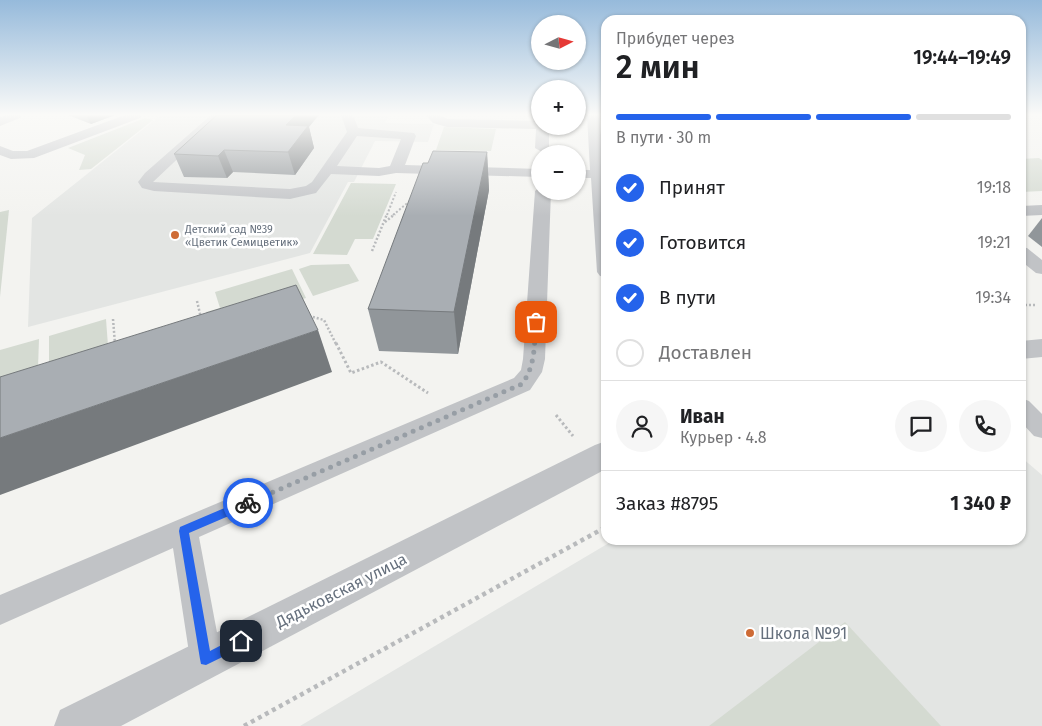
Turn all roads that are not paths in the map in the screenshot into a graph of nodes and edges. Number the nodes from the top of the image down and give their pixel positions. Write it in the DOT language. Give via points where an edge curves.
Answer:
graph roads {
  1 [pos="45,149"];
  2 [pos="180,149"];
  3 [pos="340,149"];
  4 [pos="403,149"];
  5 [pos="596,149"];
  6 [pos="0,150"];
  7 [pos="396,169"];
  8 [pos="326,170"];
  9 [pos="531,173"];
  10 [pos="586,174"];
  11 [pos="598,174"];
  12 [pos="543,200"];
  13 [pos="1042,210"];
  14 [pos="601,211"];
  15 [pos="1026,211"];
  16 [pos="1026,256"];
  17 [pos="1042,269"];
  18 [pos="1042,348"];
  19 [pos="1026,350"];
  20 [pos="1026,412"];
  21 [pos="1042,429"];
  22 [pos="592,448"];
  23 [pos="184,531"];
  24 [pos="0,610"];
  25 [pos="206,659"];
  26 [pos="76,726"];
  1 -- 6 [label="lane" via="29,155 11,155"];
  2 -- 8 [label="lane" via="150,176 145,182 147,185 300,193 311,190"];
  3 -- 8 [label="lane"];
  4 -- 7 [label="lane"];
  5 -- 11 [label="lane"];
  7 -- 8 [label="lane" via="379,172"];
  7 -- 9 [label="lane"];
  10 -- 11 [label="lane"];
  11 -- 14 [label="lane"];
  12 -- 23 [label="lane" via="534,359 531,372 522,384"];
  13 -- 15 [label="lane"];
  16 -- 17 [label="lane"];
  18 -- 19 [label="street"];
  20 -- 21 [label="lane"];
  22 -- 25 [label="street, Дядьковская улица"];
  23 -- 24 [label="lane"];
  23 -- 25 [label="lane"];
  25 -- 26 [label="street, Дядьковская улица"];
}
